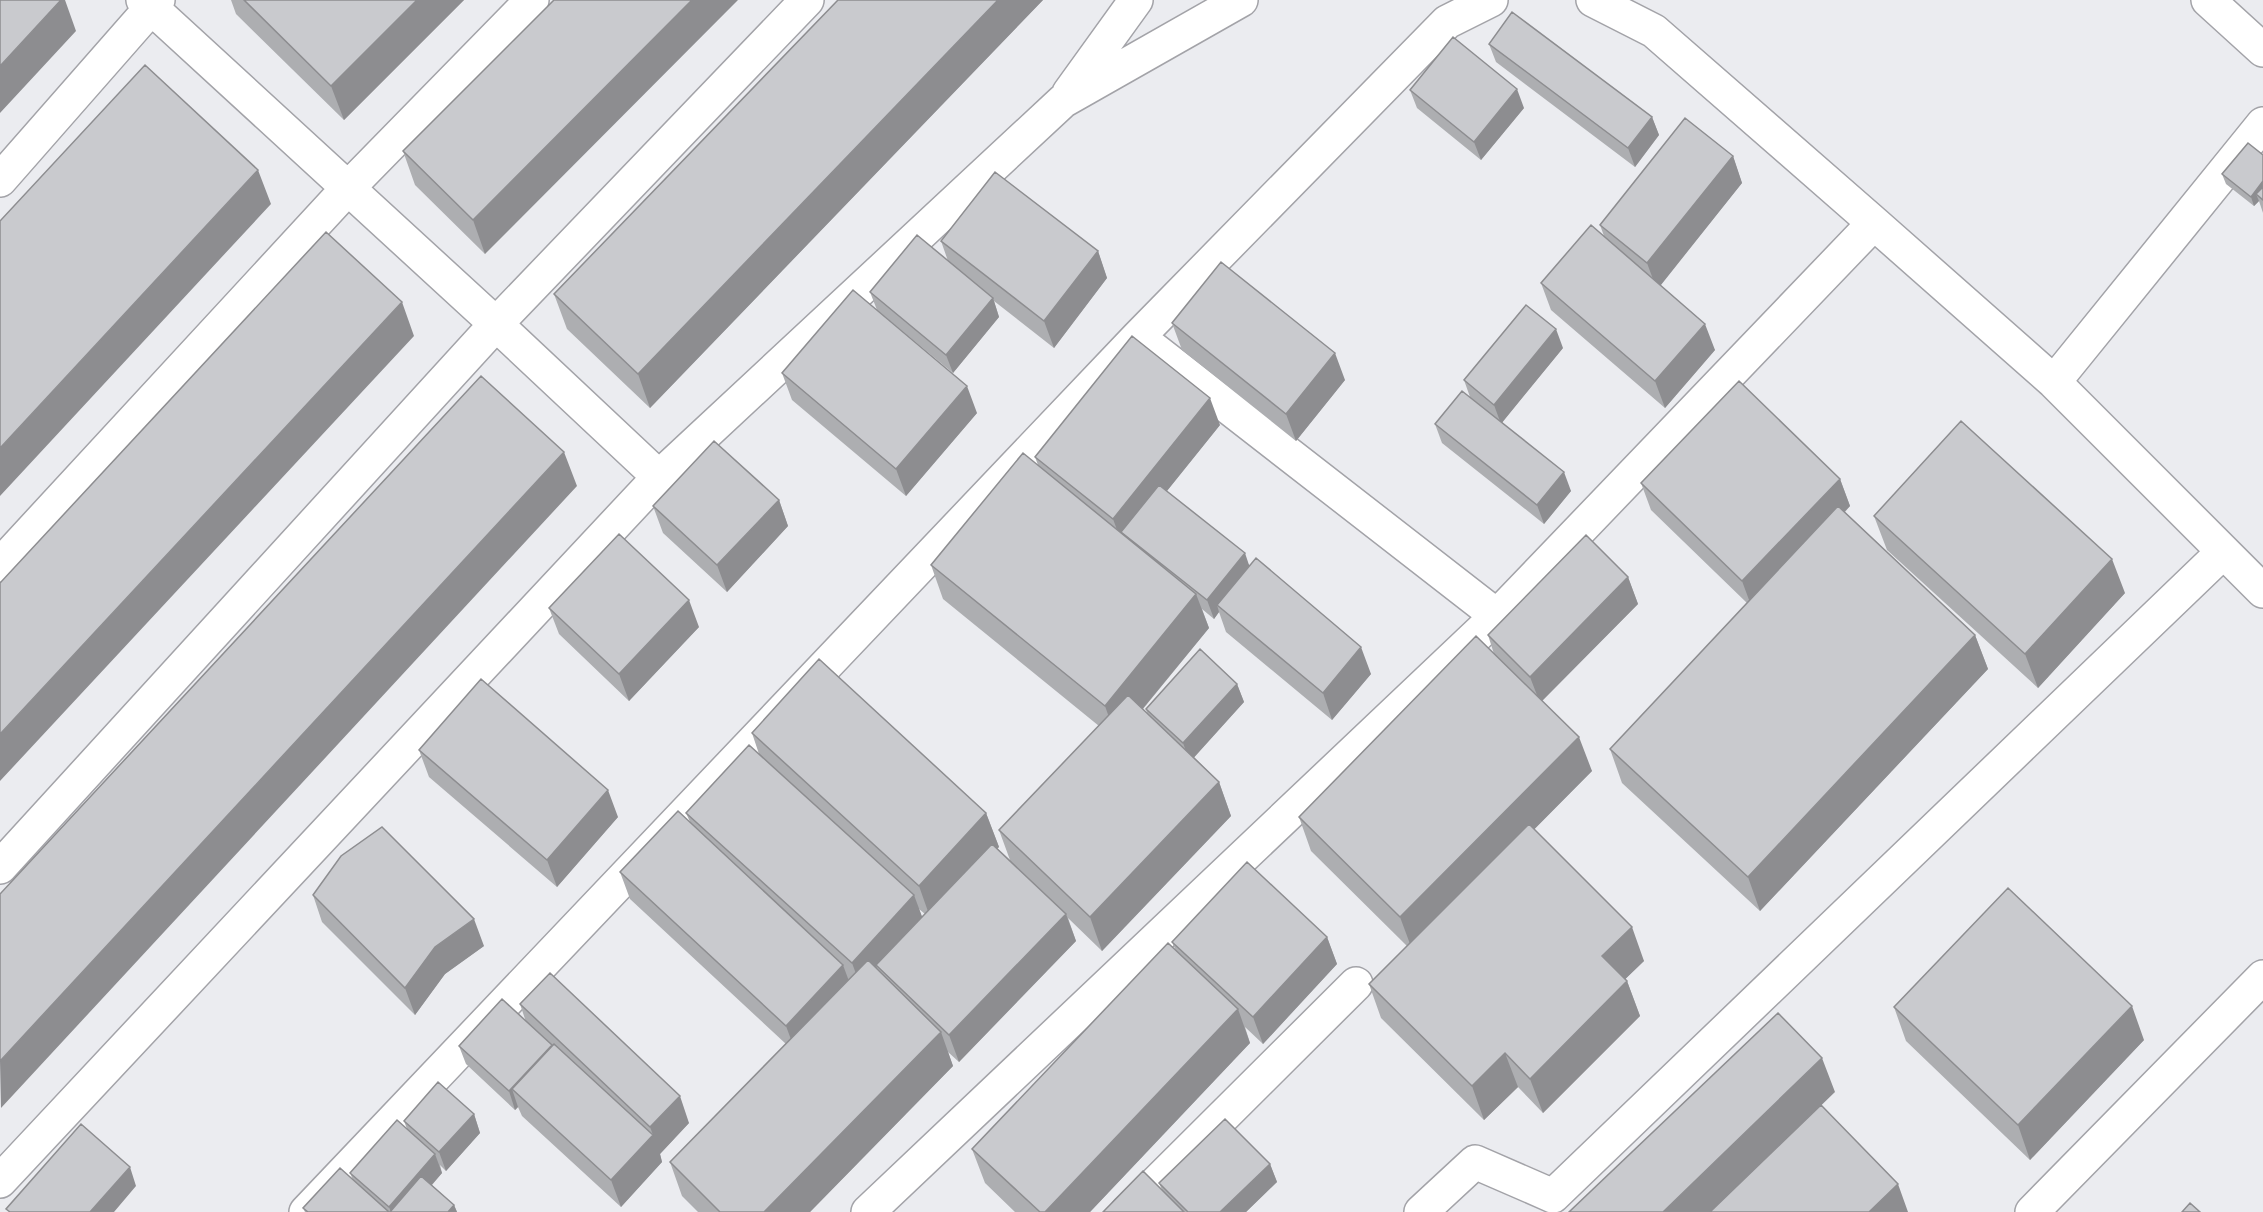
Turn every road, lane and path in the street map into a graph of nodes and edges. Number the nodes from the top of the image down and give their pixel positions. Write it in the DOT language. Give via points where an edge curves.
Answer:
graph roads {
  1 [pos="532,0"];
  2 [pos="807,0"];
  3 [pos="1136,0"];
  4 [pos="1241,0"];
  5 [pos="1491,0"];
  6 [pos="1593,0"];
  7 [pos="2208,0"];
  8 [pos="150,2"];
  9 [pos="2263,50"];
  10 [pos="1063,101"];
  11 [pos="2263,124"];
  12 [pos="0,180"];
  13 [pos="348,188"];
  14 [pos="1874,223"];
  15 [pos="496,324"];
  16 [pos="1138,337"];
  17 [pos="2054,382"];
  18 [pos="659,477"];
  19 [pos="2222,552"];
  20 [pos="0,565"];
  21 [pos="2263,591"];
  22 [pos="1497,616"];
  23 [pos="0,867"];
  24 [pos="2263,977"];
  25 [pos="1356,984"];
  26 [pos="0,1181"];
  27 [pos="306,1212"];
  28 [pos="868,1212"];
  29 [pos="1127,1212"];
  30 [pos="1421,1212"];
  31 [pos="2032,1212"];
  1 -- 13 [label="street"];
  2 -- 15 [label="street"];
  3 -- 10 [label="street"];
  4 -- 10 [label="street"];
  5 -- 16 [label="street" via="1447,22"];
  6 -- 14 [label="street" via="1654,31"];
  7 -- 9 [label="street"];
  8 -- 12 [label="street"];
  8 -- 13 [label="street"];
  10 -- 18 [label="street"];
  11 -- 17 [label="street"];
  13 -- 15 [label="street"];
  13 -- 20 [label="street"];
  14 -- 17 [label="street"];
  14 -- 22 [label="street"];
  15 -- 18 [label="street"];
  15 -- 23 [label="street"];
  16 -- 22 [label="street"];
  16 -- 27 [label="street"];
  17 -- 19 [label="street"];
  18 -- 26 [label="street"];
  19 -- 21 [label="street"];
  19 -- 30 [label="street" via="1553,1196 1475,1162"];
  22 -- 28 [label="street"];
  24 -- 31 [label="street"];
  25 -- 29 [label="street"];
}
